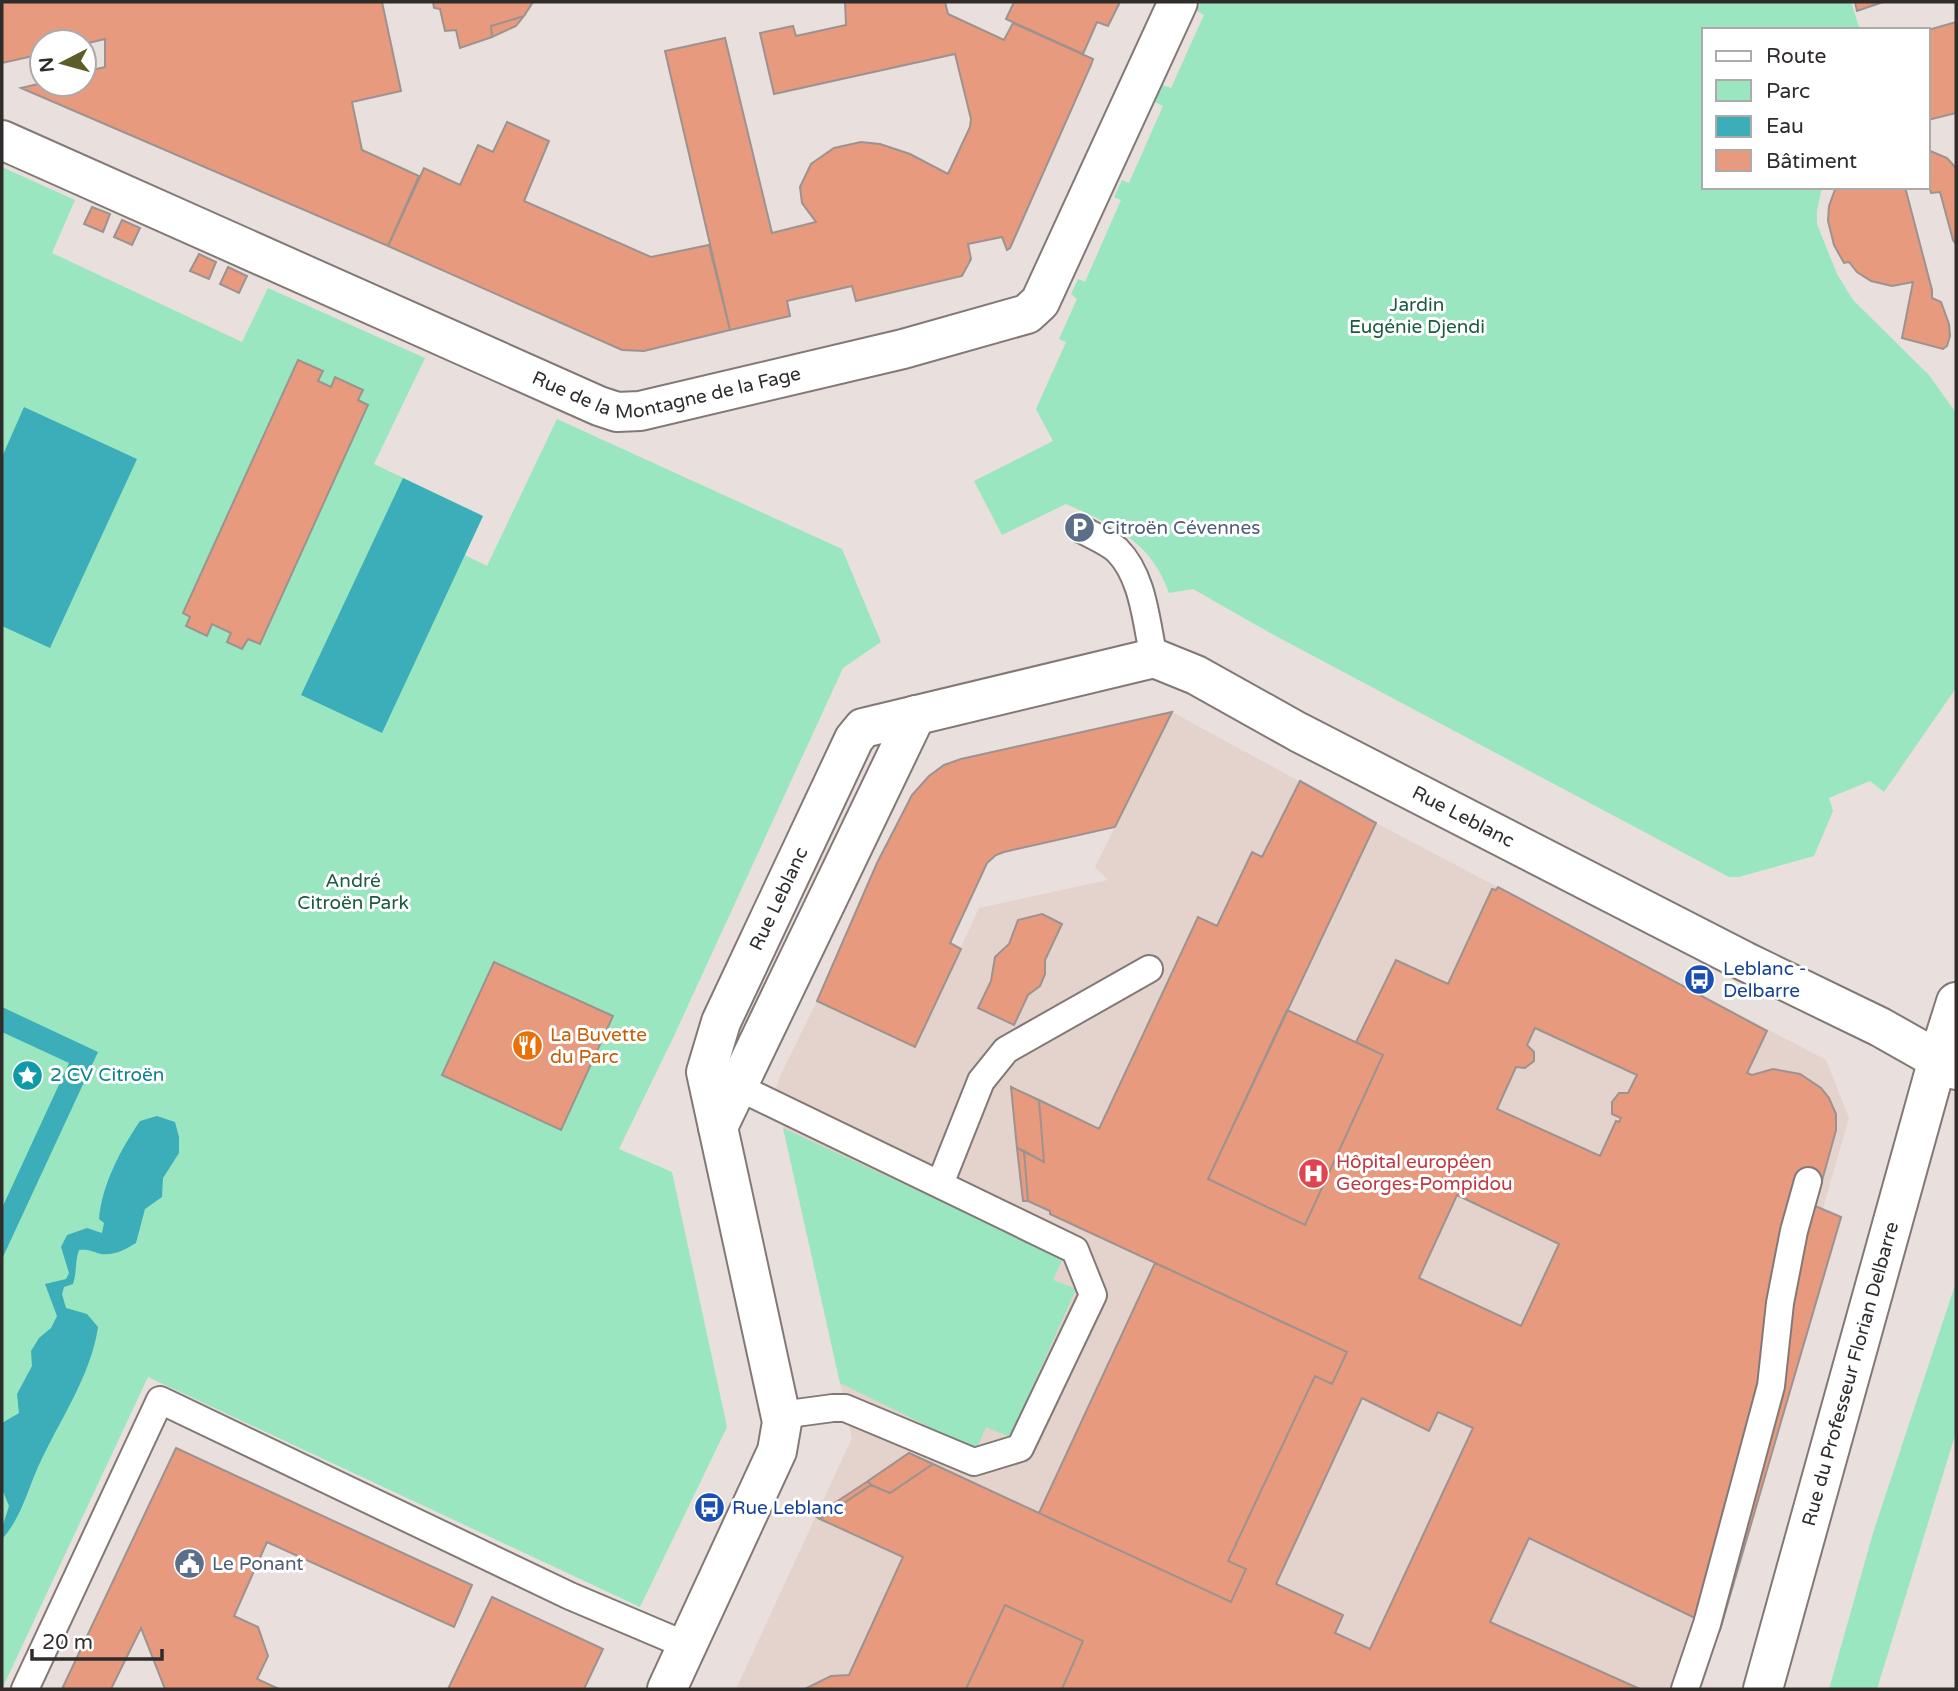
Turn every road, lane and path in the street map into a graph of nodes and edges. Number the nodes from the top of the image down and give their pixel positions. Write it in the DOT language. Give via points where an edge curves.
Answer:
graph roads {
  1 [pos="1178,2"];
  2 [pos="2,140"];
  3 [pos="1079,528"];
  4 [pos="1154,658"];
  5 [pos="916,715"];
  6 [pos="1149,968"];
  7 [pos="1956,1002"];
  8 [pos="1947,1064"];
  9 [pos="737,1087"];
  10 [pos="718,1127"];
  11 [pos="1808,1181"];
  12 [pos="940,1184"];
  13 [pos="781,1415"];
  14 [pos="688,1646"];
  15 [pos="24,1689"];
  16 [pos="667,1689"];
  17 [pos="1685,1689"];
  18 [pos="1763,1689"];
  1 -- 2 [label="street, Rue de la Montagne de la Fage" via="1033,310 903,349 640,411 617,412 598,406"];
  3 -- 4 [label="lane" via="1115,548 1128,563 1137,582"];
  4 -- 5 [label="street, Rue Leblanc"];
  4 -- 8 [label="street, Rue Leblanc" via="1196,675 1298,732"];
  5 -- 9 [label="street"];
  5 -- 10 [label="street, Rue Leblanc" via="863,729 854,740 720,1022 706,1072"];
  6 -- 12 [label="lane" via="1006,1050 981,1081"];
  7 -- 8 [label="street"];
  8 -- 18 [label="street, Rue du Professeur Florian Delbarre"];
  9 -- 10 [label="street"];
  9 -- 12 [label="lane"];
  10 -- 13 [label="street, Rue Leblanc"];
  11 -- 17 [label="lane" via="1780,1303 1771,1386"];
  12 -- 13 [label="lane" via="1075,1250 1093,1295 1020,1448 974,1462 845,1408"];
  13 -- 14 [label="street, Rue Leblanc" via="777,1451"];
  14 -- 15 [label="lane" via="570,1596 160,1399"];
  14 -- 16 [label="street, Rue Leblanc"];
}
